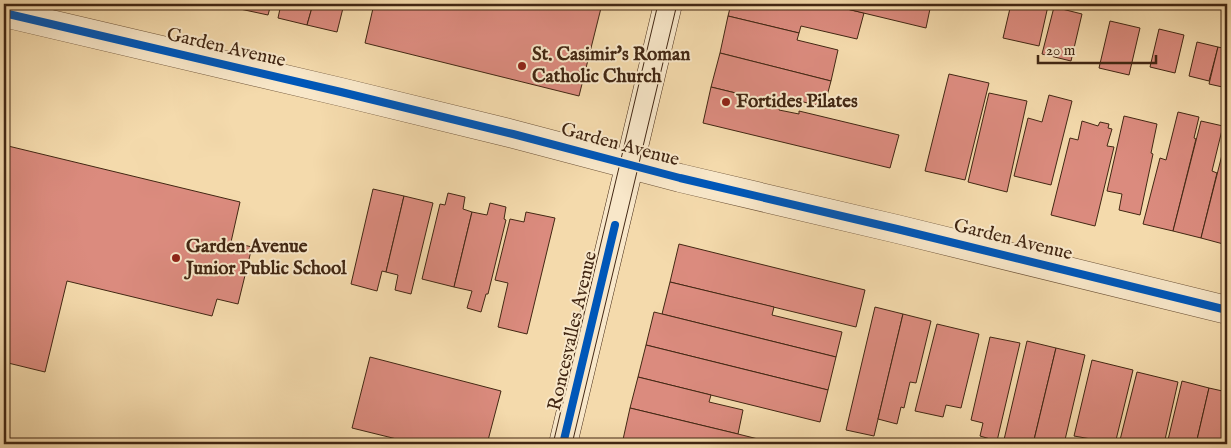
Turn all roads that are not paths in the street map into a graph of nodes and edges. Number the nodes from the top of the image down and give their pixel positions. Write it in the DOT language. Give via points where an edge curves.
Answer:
graph roads {
  1 [pos="668,4"];
  2 [pos="4,13"];
  3 [pos="630,164"];
  4 [pos="1227,310"];
  5 [pos="563,444"];
  1 -- 3 [label="street, Roncesvalles Avenue"];
  2 -- 3 [label="street, Garden Avenue"];
  3 -- 4 [label="street, Garden Avenue"];
  3 -- 5 [label="street, Roncesvalles Avenue"];
}
